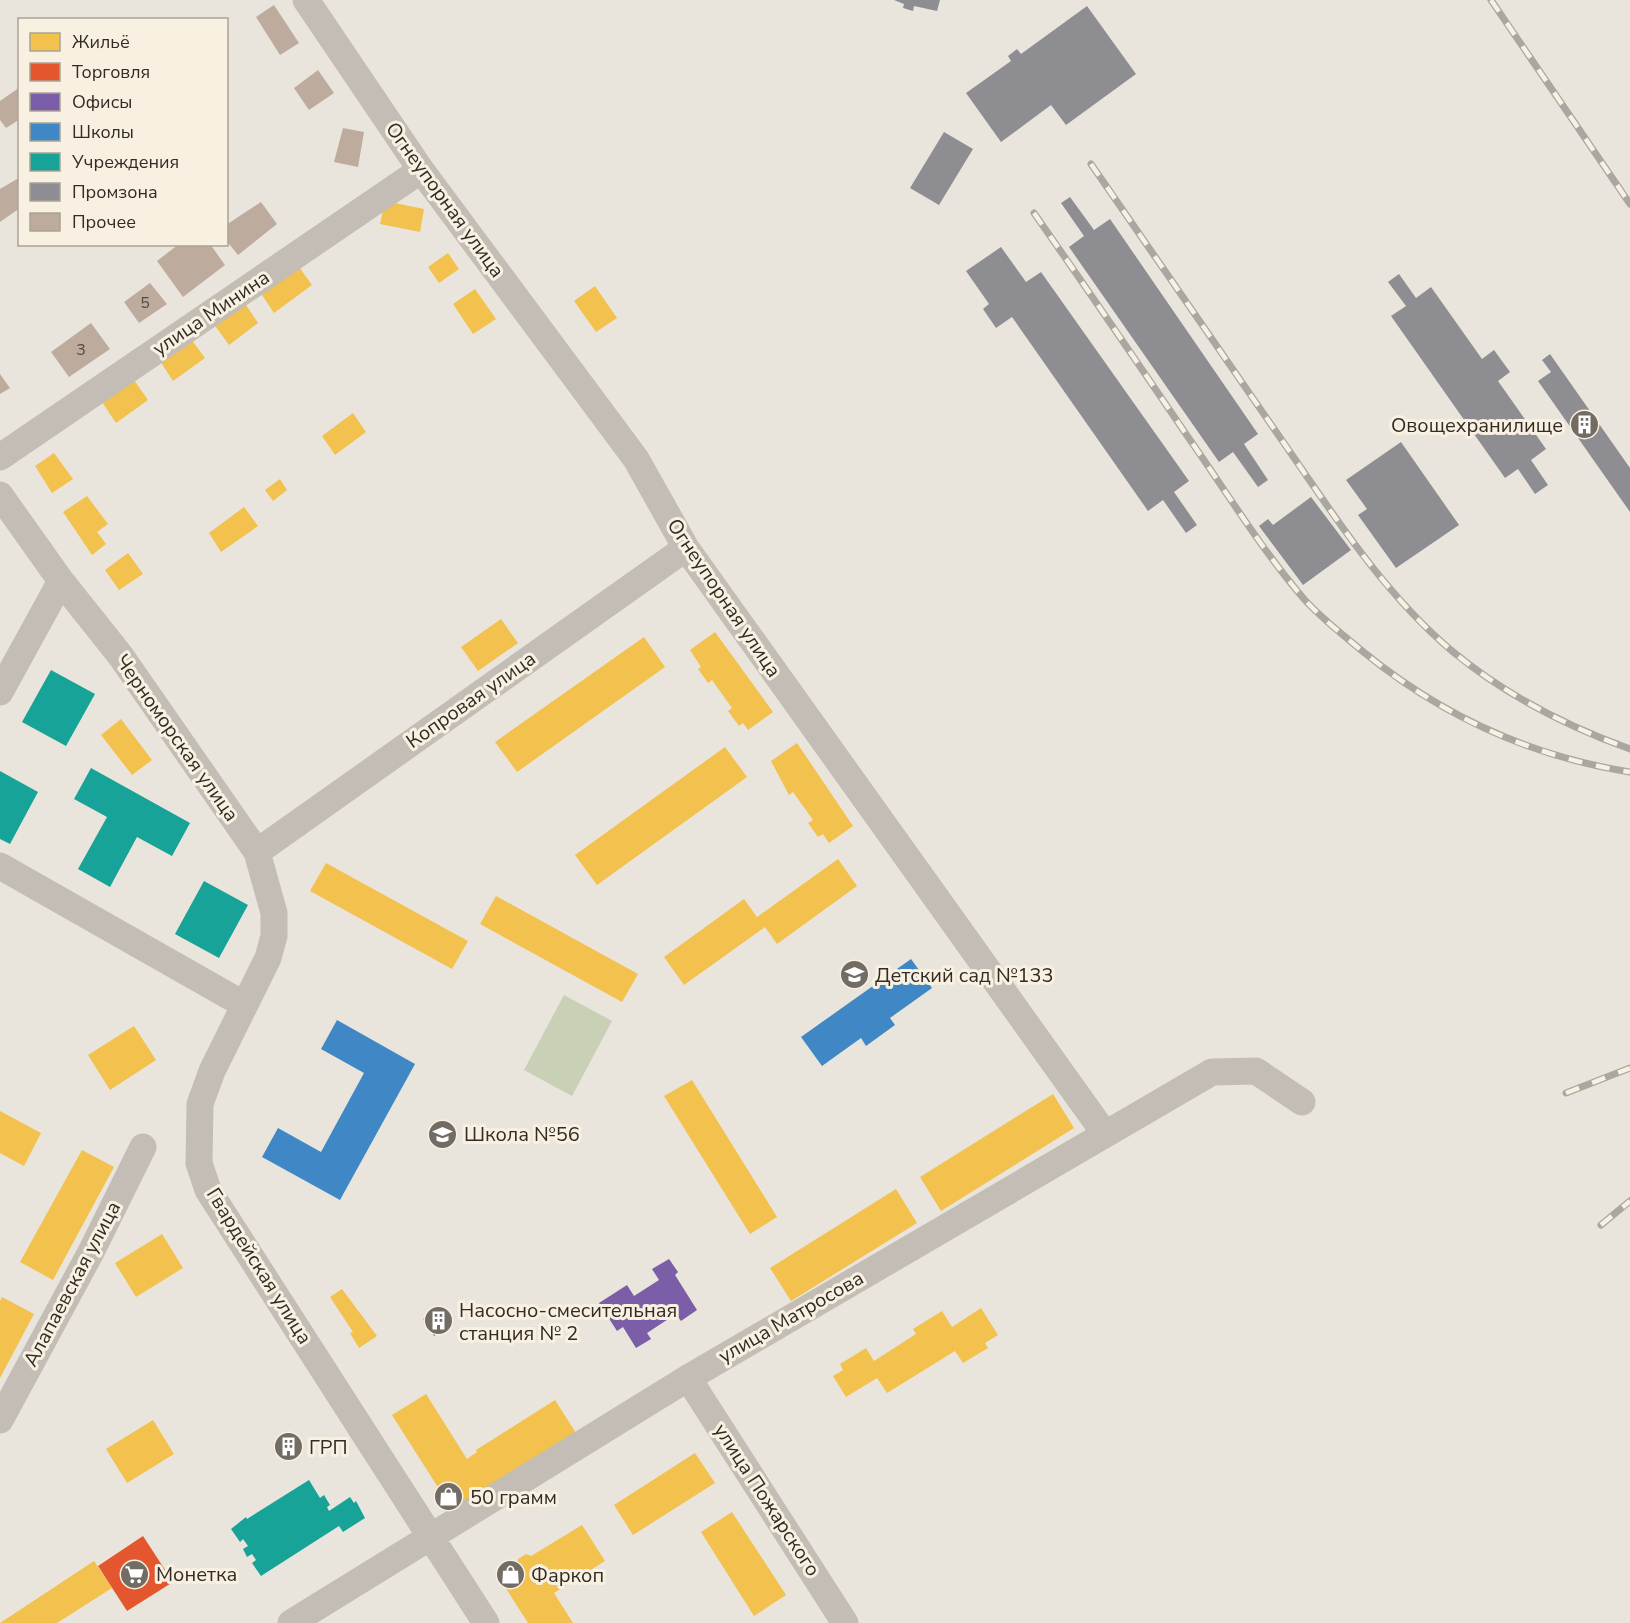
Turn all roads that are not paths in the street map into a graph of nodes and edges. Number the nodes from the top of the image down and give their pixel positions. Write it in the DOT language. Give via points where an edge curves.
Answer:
graph roads {
  1 [pos="306,0"];
  2 [pos="421,170"];
  3 [pos="0,457"];
  4 [pos="0,495"];
  5 [pos="686,548"];
  6 [pos="61,581"];
  7 [pos="0,692"];
  8 [pos="257,852"];
  9 [pos="0,866"];
  10 [pos="243,1004"];
  11 [pos="1302,1102"];
  12 [pos="1105,1134"];
  13 [pos="143,1147"];
  14 [pos="688,1377"];
  15 [pos="0,1420"];
  16 [pos="432,1536"];
  17 [pos="291,1623"];
  18 [pos="486,1623"];
  19 [pos="845,1623"];
  1 -- 2 [label="street, Огнеупорная улица"];
  2 -- 3 [label="street, улица Минина"];
  2 -- 5 [label="street, Огнеупорная улица" via="636,459"];
  4 -- 6 [label="street, Черноморская улица"];
  5 -- 8 [label="street, Копровая улица"];
  5 -- 12 [label="street, Огнеупорная улица"];
  6 -- 7 [label="street"];
  6 -- 8 [label="street, Черноморская улица" via="120,655"];
  8 -- 10 [label="street, Черноморская улица" via="274,913 273,936 268,958"];
  9 -- 10 [label="street"];
  10 -- 16 [label="street, Гвардейская улица" via="200,1104 199,1163 208,1190"];
  11 -- 12 [label="street, улица Матросова" via="1256,1071 1212,1072"];
  12 -- 14 [label="street, улица Матросова"];
  13 -- 15 [label="street, Алапаевская улица"];
  14 -- 16 [label="street, улица Матросова"];
  14 -- 19 [label="street, улица Пожарского"];
  16 -- 17 [label="street, улица Матросова"];
  16 -- 18 [label="street, Гвардейская улица"];
}
